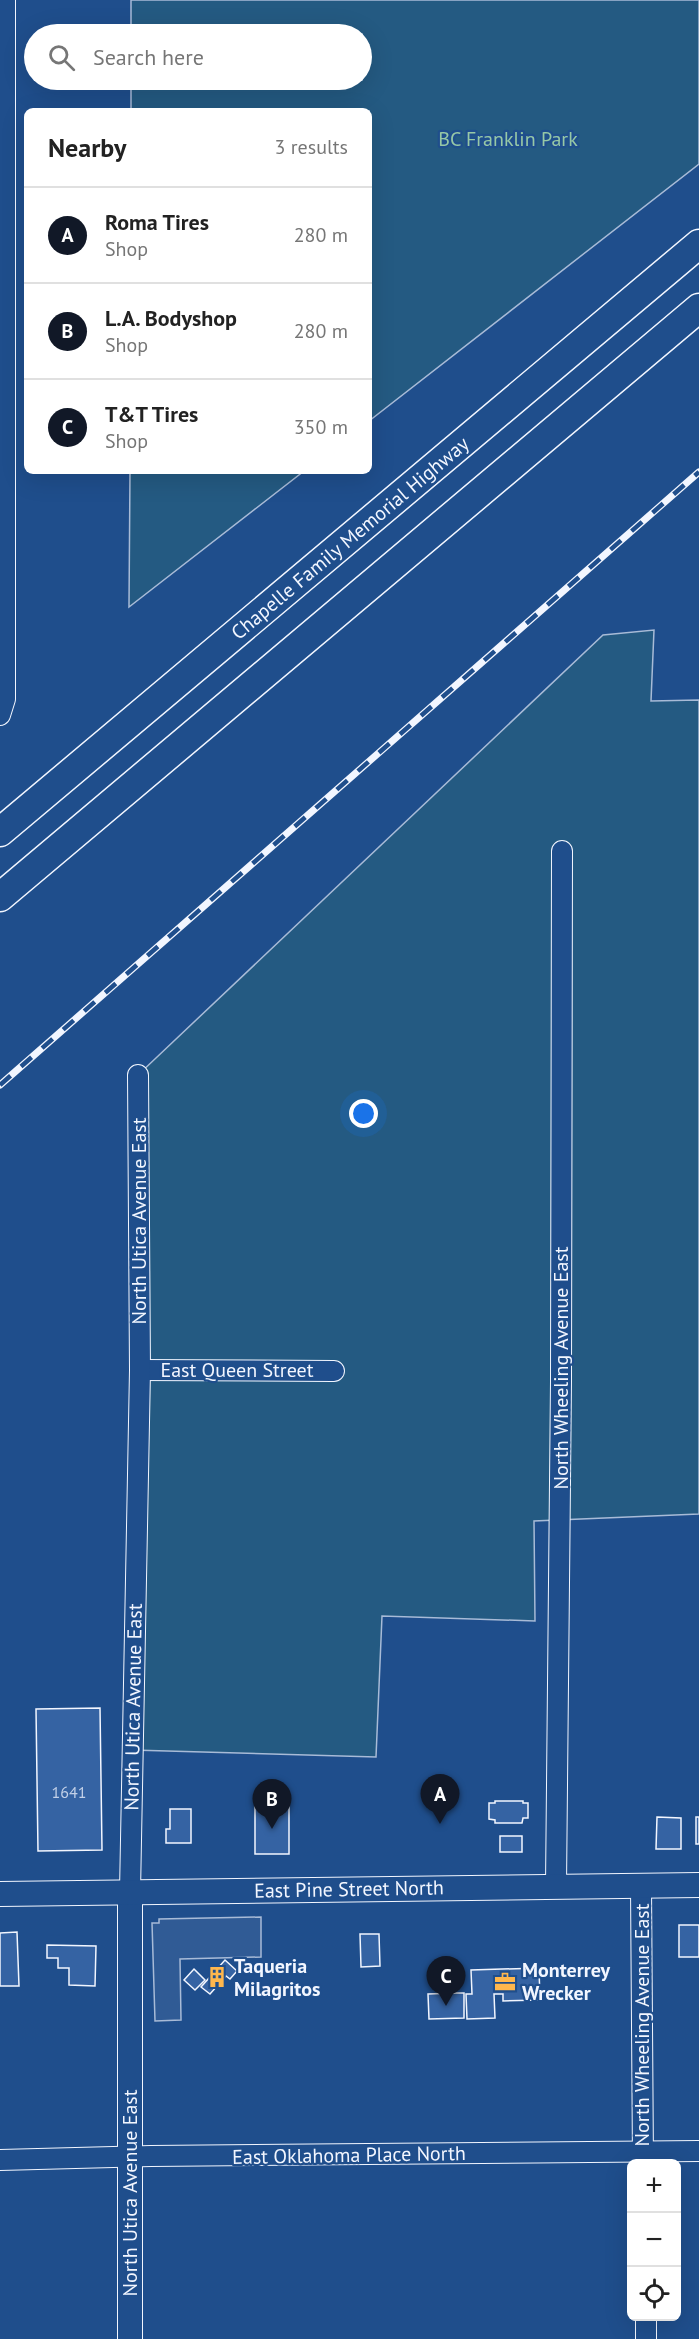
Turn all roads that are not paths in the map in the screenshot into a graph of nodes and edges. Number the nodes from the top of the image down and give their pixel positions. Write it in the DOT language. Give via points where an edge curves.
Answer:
graph roads {
  1 [pos="5,0"];
  2 [pos="699,244"];
  3 [pos="2,245"];
  4 [pos="699,308"];
  5 [pos="0,715"];
  6 [pos="0,832"];
  7 [pos="562,850"];
  8 [pos="0,897"];
  9 [pos="138,1075"];
  10 [pos="140,1370"];
  11 [pos="334,1371"];
  12 [pos="699,1885"];
  13 [pos="556,1886"];
  14 [pos="641,1886"];
  15 [pos="130,1892"];
  16 [pos="0,1894"];
  17 [pos="699,2151"];
  18 [pos="129,2157"];
  19 [pos="643,2158"];
  20 [pos="0,2160"];
  21 [pos="646,2321"];
  22 [pos="130,2339"];
  23 [pos="646,2339"];
  1 -- 3 [label="street"];
  2 -- 6 [label="highway, Chapelle Family Memorial Highway"];
  3 -- 5 [label="street" via="5,699"];
  4 -- 8 [label="highway"];
  7 -- 13 [label="street, North Wheeling Avenue East"];
  9 -- 10 [label="street, North Utica Avenue East"];
  10 -- 11 [label="street, East Queen Street"];
  10 -- 15 [label="street, North Utica Avenue East"];
  12 -- 14 [label="main road, East Pine Street North"];
  13 -- 14 [label="main road, East Pine Street North"];
  13 -- 15 [label="main road, East Pine Street North"];
  14 -- 19 [label="street, North Wheeling Avenue East"];
  15 -- 16 [label="main road, East Pine Street North"];
  15 -- 18 [label="main road, North Utica Avenue East"];
  17 -- 19 [label="street, East Oklahoma Place North"];
  18 -- 19 [label="street, East Oklahoma Place North"];
  18 -- 20 [label="street, East Oklahoma Place North"];
  18 -- 22 [label="main road, North Utica Avenue East"];
  21 -- 23 [label="street"];
}
